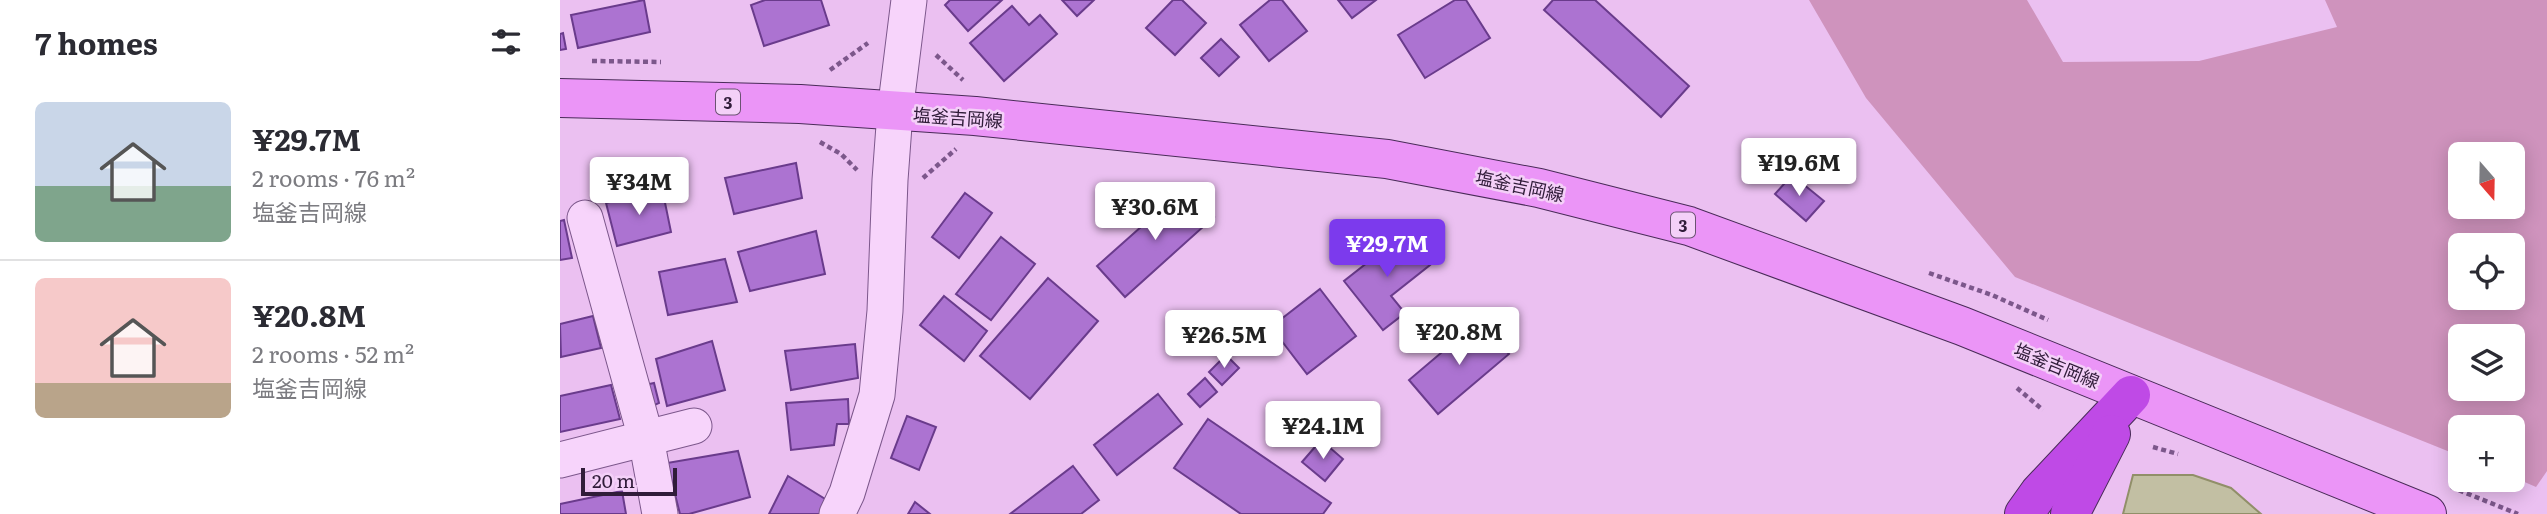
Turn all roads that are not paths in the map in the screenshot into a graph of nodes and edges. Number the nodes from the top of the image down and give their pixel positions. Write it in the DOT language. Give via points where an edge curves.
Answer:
graph roads {
  1 [pos="909,0"];
  2 [pos="560,98"];
  3 [pos="895,112"];
  4 [pos="585,218"];
  5 [pos="2131,395"];
  6 [pos="694,426"];
  7 [pos="646,438"];
  8 [pos="560,460"];
  9 [pos="660,514"];
  10 [pos="837,514"];
  11 [pos="2024,514"];
  12 [pos="2070,514"];
  13 [pos="2427,514"];
  1 -- 3 [label="street"];
  2 -- 3 [label="main road, 塩釜吉岡線 / 3" via="800,104"];
  3 -- 5 [label="main road, 塩釜吉岡線 / 3" via="975,116 1387,159 1539,188 1689,226"];
  3 -- 10 [label="street" via="877,395"];
  4 -- 7 [label="street"];
  5 -- 11 [label="highway"];
  5 -- 12 [label="highway"];
  5 -- 13 [label="main road, 塩釜吉岡線 / 3"];
  6 -- 7 [label="street"];
  7 -- 8 [label="street"];
  7 -- 9 [label="street"];
}
